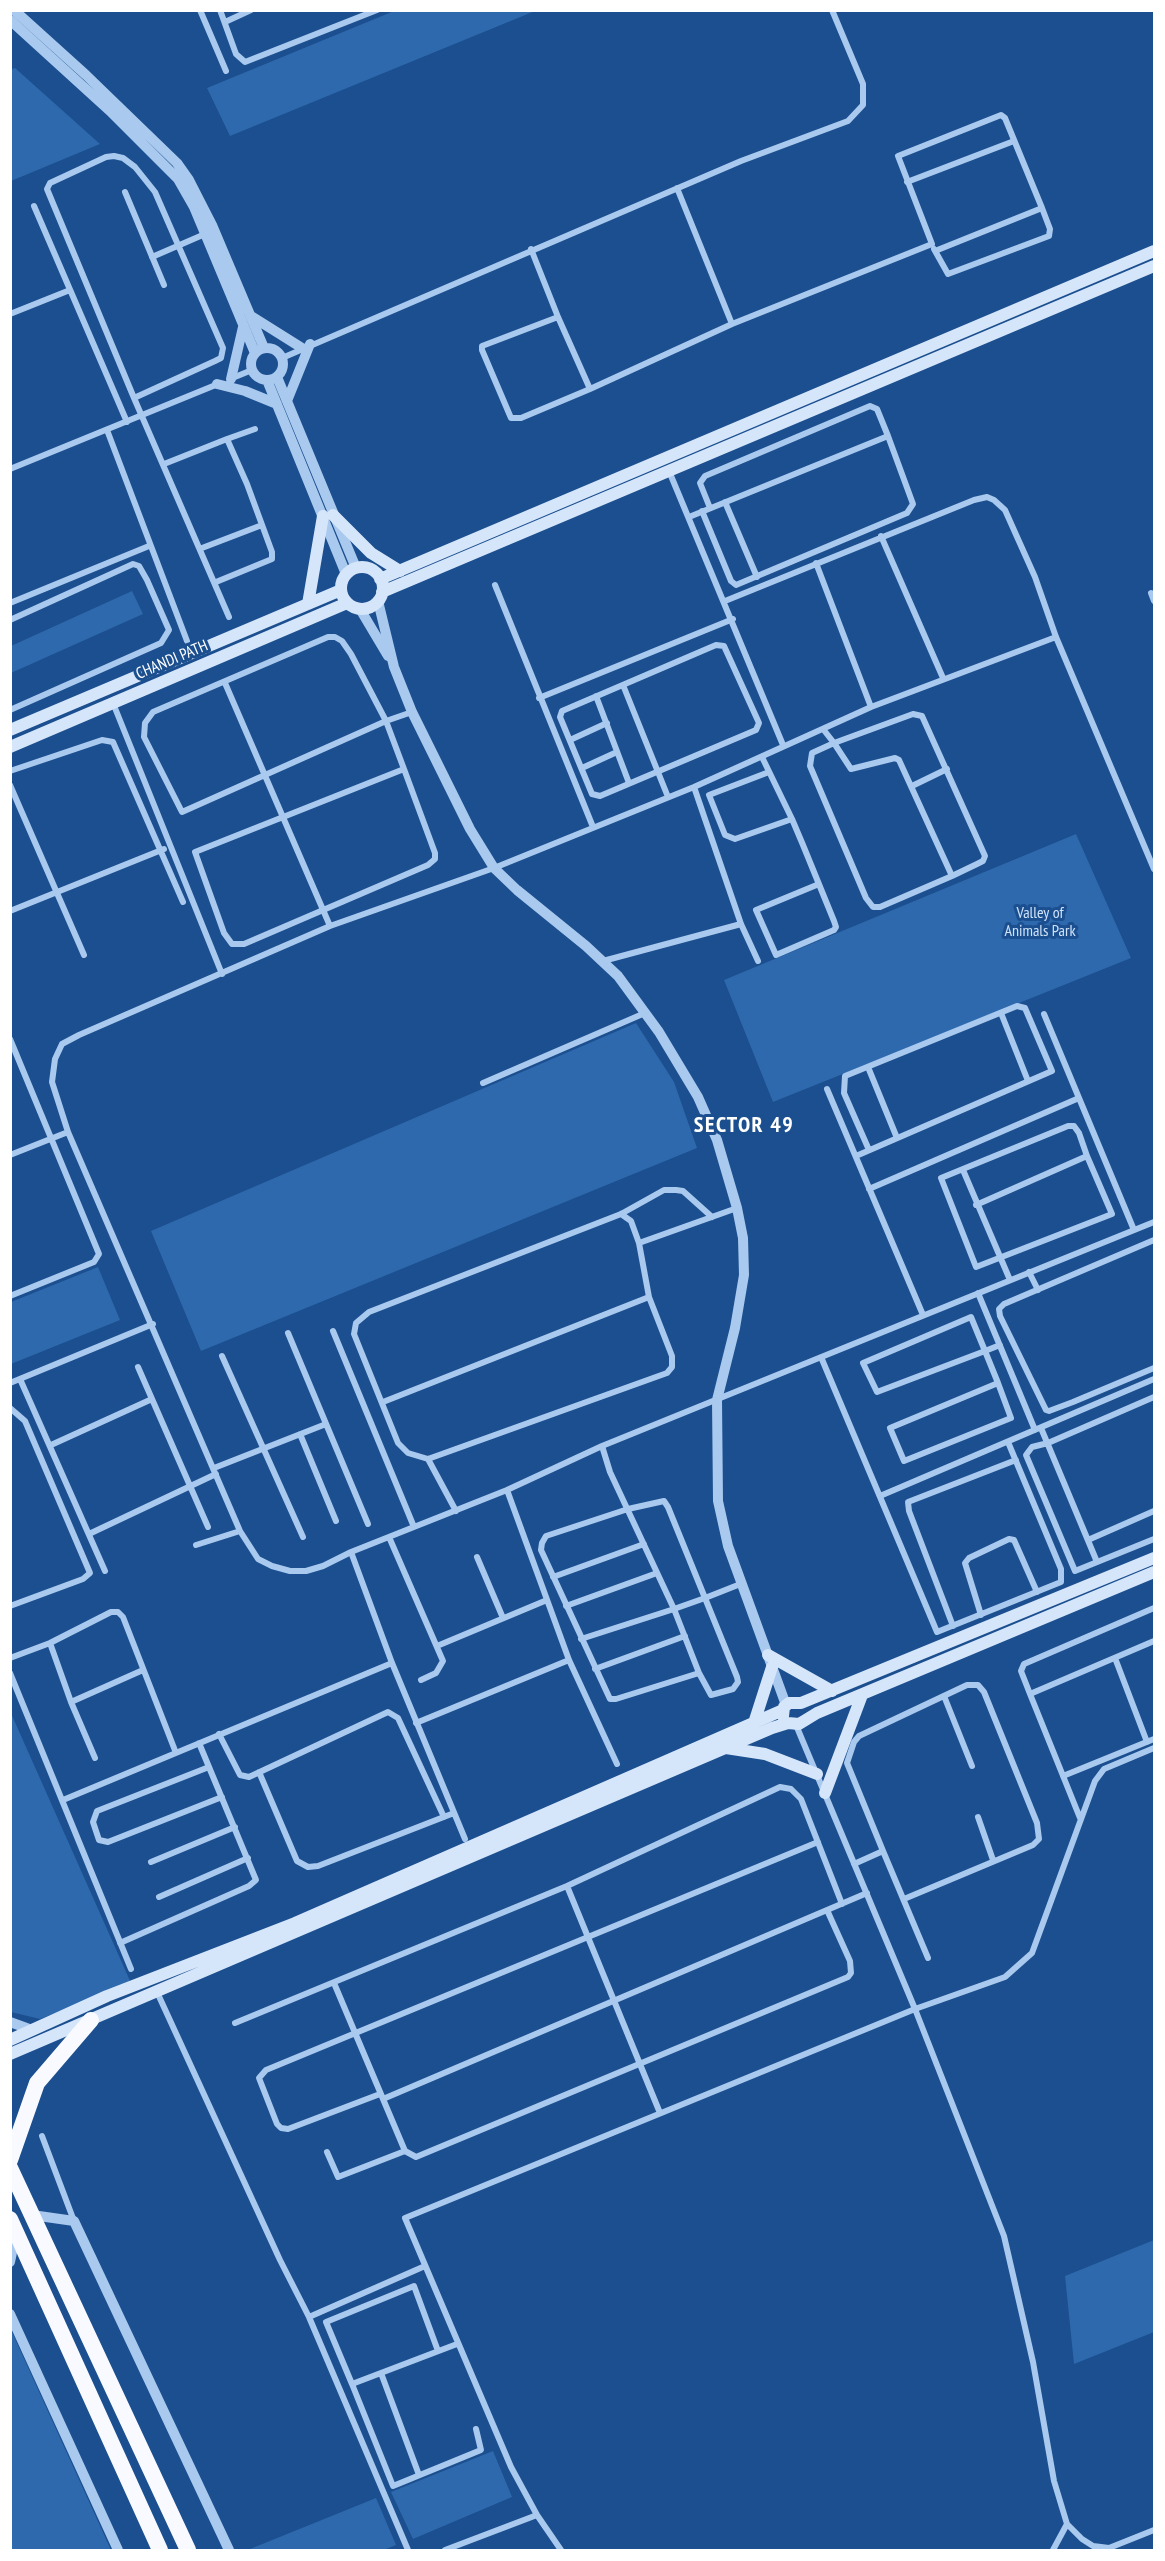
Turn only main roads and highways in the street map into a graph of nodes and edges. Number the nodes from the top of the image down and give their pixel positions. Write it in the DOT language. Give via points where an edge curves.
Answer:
graph roads {
  1 [pos="1155,251"];
  2 [pos="1155,266"];
  3 [pos="400,571"];
  4 [pos="341,590"];
  5 [pos="380,591"];
  6 [pos="347,603"];
  7 [pos="308,604"];
  8 [pos="10,730"];
  9 [pos="10,747"];
  10 [pos="1155,1558"];
  11 [pos="1155,1572"];
  12 [pos="832,1691"];
  13 [pos="862,1695"];
  14 [pos="801,1703"];
  15 [pos="785,1707"];
  16 [pos="796,1722"];
  17 [pos="754,1723"];
  18 [pos="726,1748"];
  19 [pos="817,1774"];
  20 [pos="825,1793"];
  21 [pos="91,2020"];
  22 [pos="10,2040"];
  23 [pos="10,2054"];
  24 [pos="10,2160"];
  25 [pos="10,2168"];
  26 [pos="13,2226"];
  27 [pos="160,2550"];
  28 [pos="188,2550"];
  1 -- 3 [label="main road"];
  2 -- 5 [label="main road"];
  3 -- 5 [label="main road"];
  3 -- 7 [label="main road" via="371,553 326,510"];
  4 -- 5 [label="main road" via="351,571 370,569"];
  4 -- 6 [label="main road"];
  4 -- 7 [label="main road, CHANDI PATH"];
  5 -- 6 [label="main road" via="370,607 360,609"];
  6 -- 9 [label="main road, CHANDI PATH"];
  7 -- 8 [label="main road, CHANDI PATH"];
  10 -- 12 [label="main road"];
  11 -- 13 [label="main road"];
  12 -- 14 [label="main road"];
  12 -- 17 [label="main road" via="770,1661"];
  13 -- 16 [label="main road"];
  13 -- 20 [label="main road"];
  14 -- 15 [label="main road" via="795,1701"];
  14 -- 16 [label="main road" via="806,1710"];
  15 -- 16 [label="main road" via="784,1717"];
  15 -- 17 [label="main road"];
  16 -- 18 [label="main road"];
  17 -- 22 [label="main road" via="317,1913 107,1996"];
  18 -- 19 [label="main road" via="765,1754"];
  18 -- 21 [label="main road"];
  21 -- 23 [label="main road"];
  21 -- 24 [label="highway" via="37,2083"];
  25 -- 28 [label="highway"];
  26 -- 27 [label="highway"];
}
